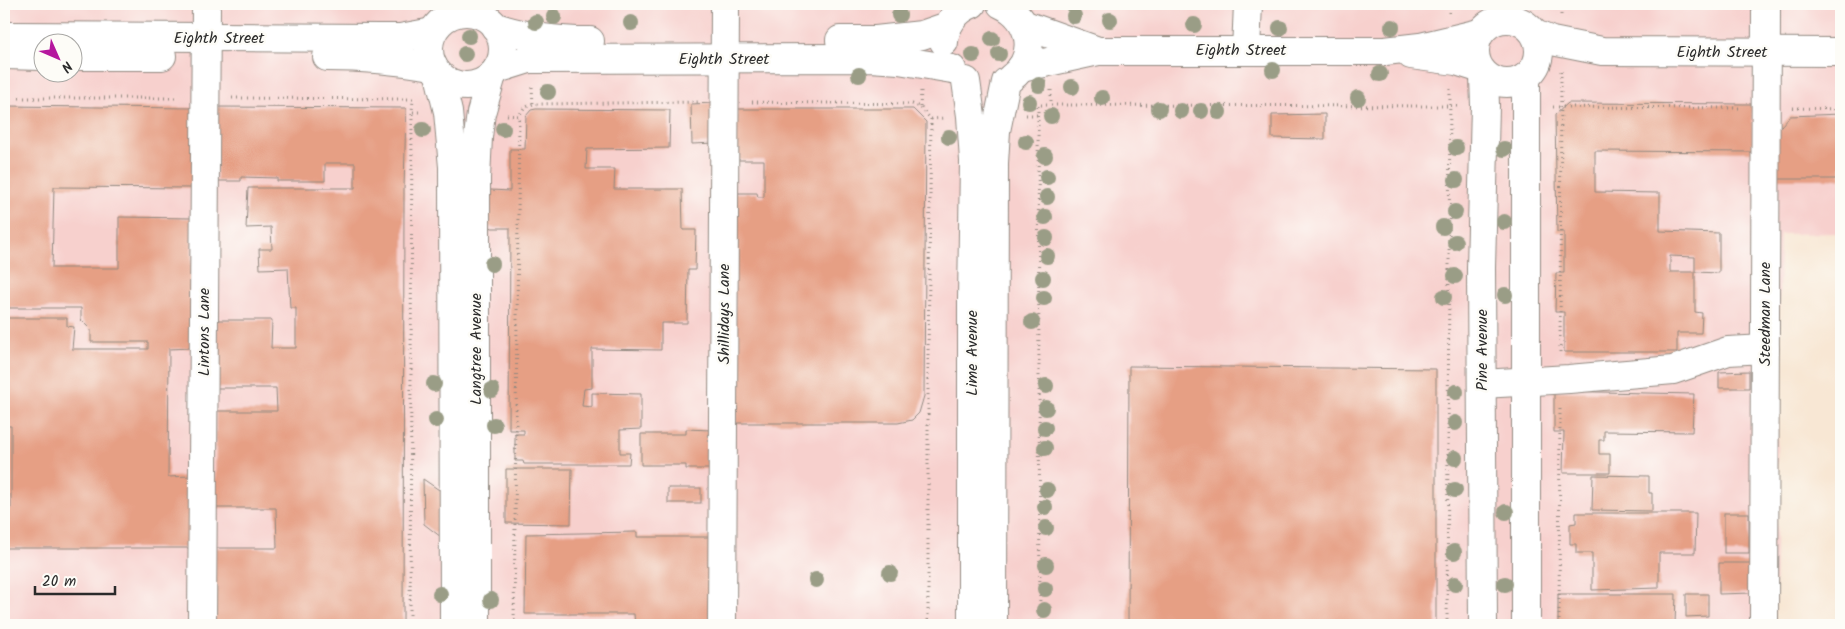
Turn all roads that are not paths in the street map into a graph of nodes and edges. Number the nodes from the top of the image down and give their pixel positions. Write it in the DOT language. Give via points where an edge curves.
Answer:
graph roads {
  1 [pos="206,4"];
  2 [pos="726,4"];
  3 [pos="969,4"];
  4 [pos="1002,4"];
  5 [pos="1248,4"];
  6 [pos="1766,4"];
  7 [pos="1484,21"];
  8 [pos="1529,21"];
  9 [pos="1025,25"];
  10 [pos="948,26"];
  11 [pos="495,27"];
  12 [pos="433,32"];
  13 [pos="4,36"];
  14 [pos="204,47"];
  15 [pos="726,50"];
  16 [pos="1246,50"];
  17 [pos="1450,50"];
  18 [pos="1098,51"];
  19 [pos="1561,52"];
  20 [pos="1766,52"];
  21 [pos="1841,52"];
  22 [pos="4,55"];
  23 [pos="82,55"];
  24 [pos="32,56"];
  25 [pos="436,70"];
  26 [pos="1481,71"];
  27 [pos="494,72"];
  28 [pos="1529,74"];
  29 [pos="959,75"];
  30 [pos="1014,75"];
  31 [pos="1527,121"];
  32 [pos="1484,122"];
  33 [pos="1765,348"];
  34 [pos="1527,382"];
  35 [pos="1482,384"];
  36 [pos="202,625"];
  37 [pos="454,625"];
  38 [pos="476,625"];
  39 [pos="722,625"];
  40 [pos="972,625"];
  41 [pos="993,625"];
  42 [pos="1483,625"];
  43 [pos="1526,625"];
  44 [pos="1764,625"];
  1 -- 14 [label="street, Lintons Lane"];
  2 -- 15 [label="street, Shillidays Lane"];
  3 -- 10 [label="street"];
  4 -- 9 [label="street" via="1020,16"];
  5 -- 16 [label="street"];
  6 -- 20 [label="street, Steedman Lane"];
  7 -- 8 [label="street" via="1511,18"];
  7 -- 17 [label="street, Eighth Street"];
  7 -- 26 [label="street" via="1474,50"];
  8 -- 19 [label="street"];
  8 -- 28 [label="street" via="1539,53"];
  9 -- 18 [label="street, Eighth Street"];
  9 -- 30 [label="street, Lime Avenue" via="1029,36 1027,59"];
  10 -- 15 [label="street, Eighth Street" via="922,35 876,40"];
  10 -- 29 [label="street, Lime Avenue" via="944,36 946,59"];
  11 -- 12 [label="street" via="478,14 463,12 448,16"];
  11 -- 15 [label="street, Eighth Street" via="555,40"];
  11 -- 27 [label="street" via="503,48"];
  12 -- 14 [label="street, Eighth Street" via="400,38"];
  12 -- 25 [label="street" via="429,54"];
  13 -- 14 [label="street, Eighth Street"];
  14 -- 23 [label="street, Eighth Street"];
  14 -- 25 [label="street, Eighth Street" via="400,60"];
  14 -- 36 [label="street, Lintons Lane"];
  15 -- 27 [label="street, Eighth Street" via="529,59"];
  15 -- 29 [label="street, Eighth Street" via="899,60"];
  15 -- 39 [label="street, Shillidays Lane"];
  16 -- 17 [label="street, Eighth Street" via="1385,51 1420,47"];
  16 -- 18 [label="street, Eighth Street"];
  17 -- 26 [label="street, Eighth Street"];
  18 -- 30 [label="street, Eighth Street"];
  19 -- 20 [label="street, Eighth Street"];
  19 -- 28 [label="street, Eighth Street"];
  20 -- 21 [label="street, Eighth Street"];
  20 -- 33 [label="street, Steedman Lane"];
  22 -- 24 [label="street"];
  25 -- 27 [label="street" via="449,82 460,85 482,82"];
  25 -- 37 [label="street, Langtree Avenue" via="448,112 453,167"];
  26 -- 28 [label="street" via="1500,83 1518,81"];
  26 -- 32 [label="street, Pine Avenue"];
  27 -- 38 [label="street, Langtree Avenue" via="481,113 476,178"];
  28 -- 31 [label="street"];
  29 -- 30 [label="street, Eighth Street" via="979,86 992,86"];
  29 -- 40 [label="street, Lime Avenue" via="971,116 974,161"];
  30 -- 41 [label="street, Lime Avenue" via="998,116 994,163"];
  31 -- 32 [label="street"];
  31 -- 34 [label="street"];
  32 -- 35 [label="street, Pine Avenue"];
  33 -- 34 [label="street" via="1728,351 1673,370"];
  33 -- 44 [label="street, Steedman Lane"];
  34 -- 35 [label="street"];
  34 -- 43 [label="street"];
  35 -- 42 [label="street, Pine Avenue"];
}
